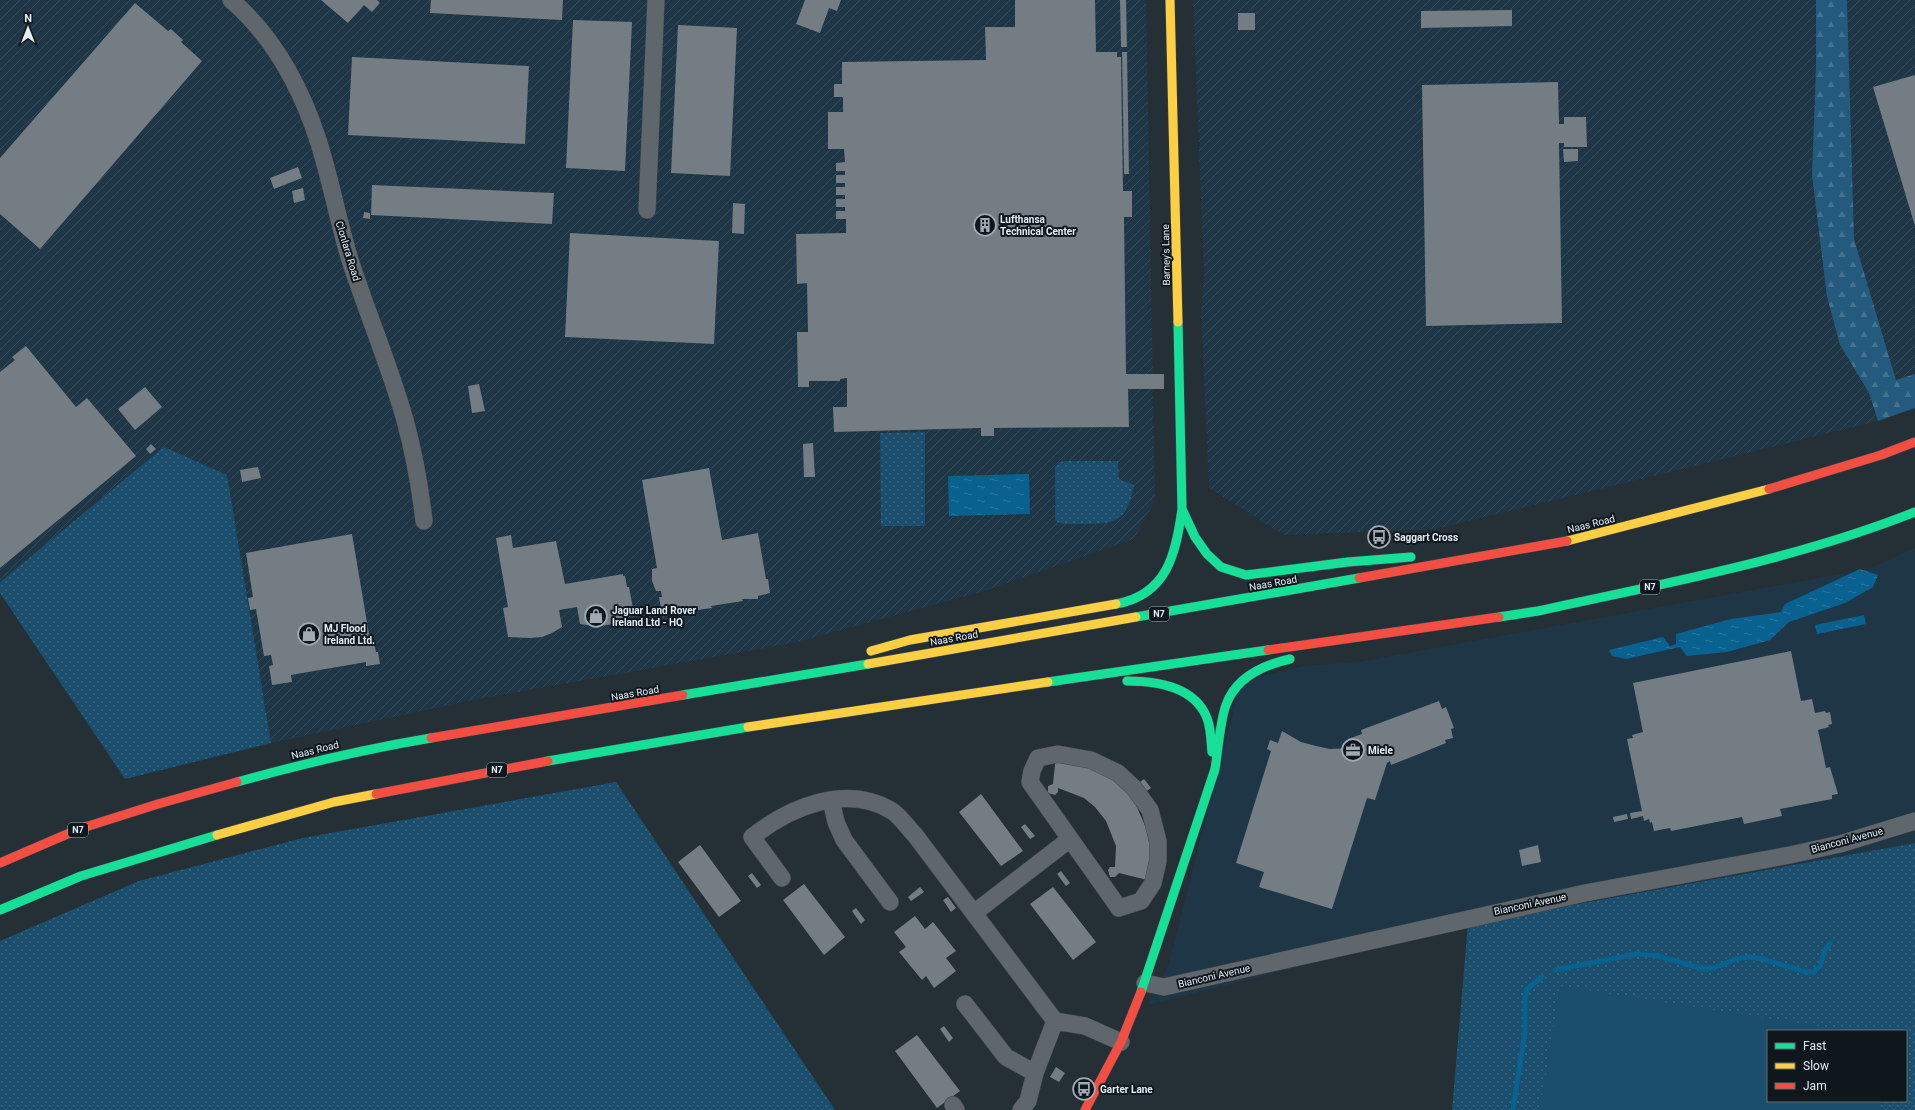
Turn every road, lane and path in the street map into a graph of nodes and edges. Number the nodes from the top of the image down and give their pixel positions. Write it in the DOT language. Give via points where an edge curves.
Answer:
graph roads {
  1 [pos="232,0"];
  2 [pos="656,0"];
  3 [pos="1170,0"];
  4 [pos="647,210"];
  5 [pos="1915,442"];
  6 [pos="1182,509"];
  7 [pos="1915,512"];
  8 [pos="1915,516"];
  9 [pos="424,521"];
  10 [pos="1880,526"];
  11 [pos="1561,543"];
  12 [pos="1435,555"];
  13 [pos="1419,556"];
  14 [pos="1416,630"];
  15 [pos="1354,647"];
  16 [pos="865,652"];
  17 [pos="1300,658"];
  18 [pos="843,659"];
  19 [pos="757,683"];
  20 [pos="1008,688"];
  21 [pos="1215,769"];
  22 [pos="831,800"];
  23 [pos="1915,821"];
  24 [pos="1070,839"];
  25 [pos="0,863"];
  26 [pos="782,878"];
  27 [pos="890,902"];
  28 [pos="0,910"];
  29 [pos="974,913"];
  30 [pos="1145,983"];
  31 [pos="965,1004"];
  32 [pos="1055,1021"];
  33 [pos="1122,1042"];
  34 [pos="1035,1073"];
  35 [pos="1021,1110"];
  36 [pos="1084,1110"];
  1 -- 9 [label="street, Clonlara Road" via="259,28 277,53 300,93 318,139 350,262 404,418"];
  2 -- 4 [label="street"];
  3 -- 6 [label="main road, Barney's Lane"];
  5 -- 11 [label="main road, Naas Road / N7" via="1764,491"];
  6 -- 13 [label="main road" via="1207,554 1221,567 1246,575"];
  6 -- 16 [label="main road, N7" via="1173,559 1154,586 1133,601 910,640"];
  7 -- 10 [label="main road, N7"];
  8 -- 10 [label="main road, N7"];
  10 -- 14 [label="main road, N7" via="1775,558 1671,582 1538,611"];
  11 -- 12 [label="main road, N7"];
  11 -- 19 [label="main road, Naas Road / N7"];
  14 -- 15 [label="main road, N7"];
  14 -- 20 [label="main road, N7"];
  17 -- 21 [label="main road" via="1269,664 1241,681 1226,705"];
  18 -- 19 [label="main road, N7"];
  19 -- 25 [label="main road, Naas Road / N7" via="376,747 314,761 158,804 79,829"];
  20 -- 21 [label="main road, N7" via="1144,680 1177,687 1193,697 1206,717"];
  20 -- 28 [label="main road, N7" via="651,743 334,802 81,876"];
  21 -- 30 [label="main road"];
  22 -- 26 [label="street" via="797,809 770,822 752,836"];
  22 -- 27 [label="street" via="836,822 844,840"];
  22 -- 29 [label="street" via="848,798 866,801 892,811 915,835"];
  23 -- 30 [label="street, Bianconi Avenue" via="1840,844 1577,894 1164,987"];
  24 -- 24 [label="street" via="1119,908 1141,901 1153,883 1158,861 1158,841 1150,810 1134,788 1118,773 1092,760 1058,754 1038,758 1030,782"];
  24 -- 29 [label="street"];
  29 -- 32 [label="street"];
  30 -- 33 [label="main road"];
  31 -- 34 [label="street" via="1006,1057"];
  32 -- 33 [label="street" via="1085,1026"];
  32 -- 34 [label="street"];
  33 -- 36 [label="main road"];
  34 -- 35 [label="street" via="1028,1101"];
}
